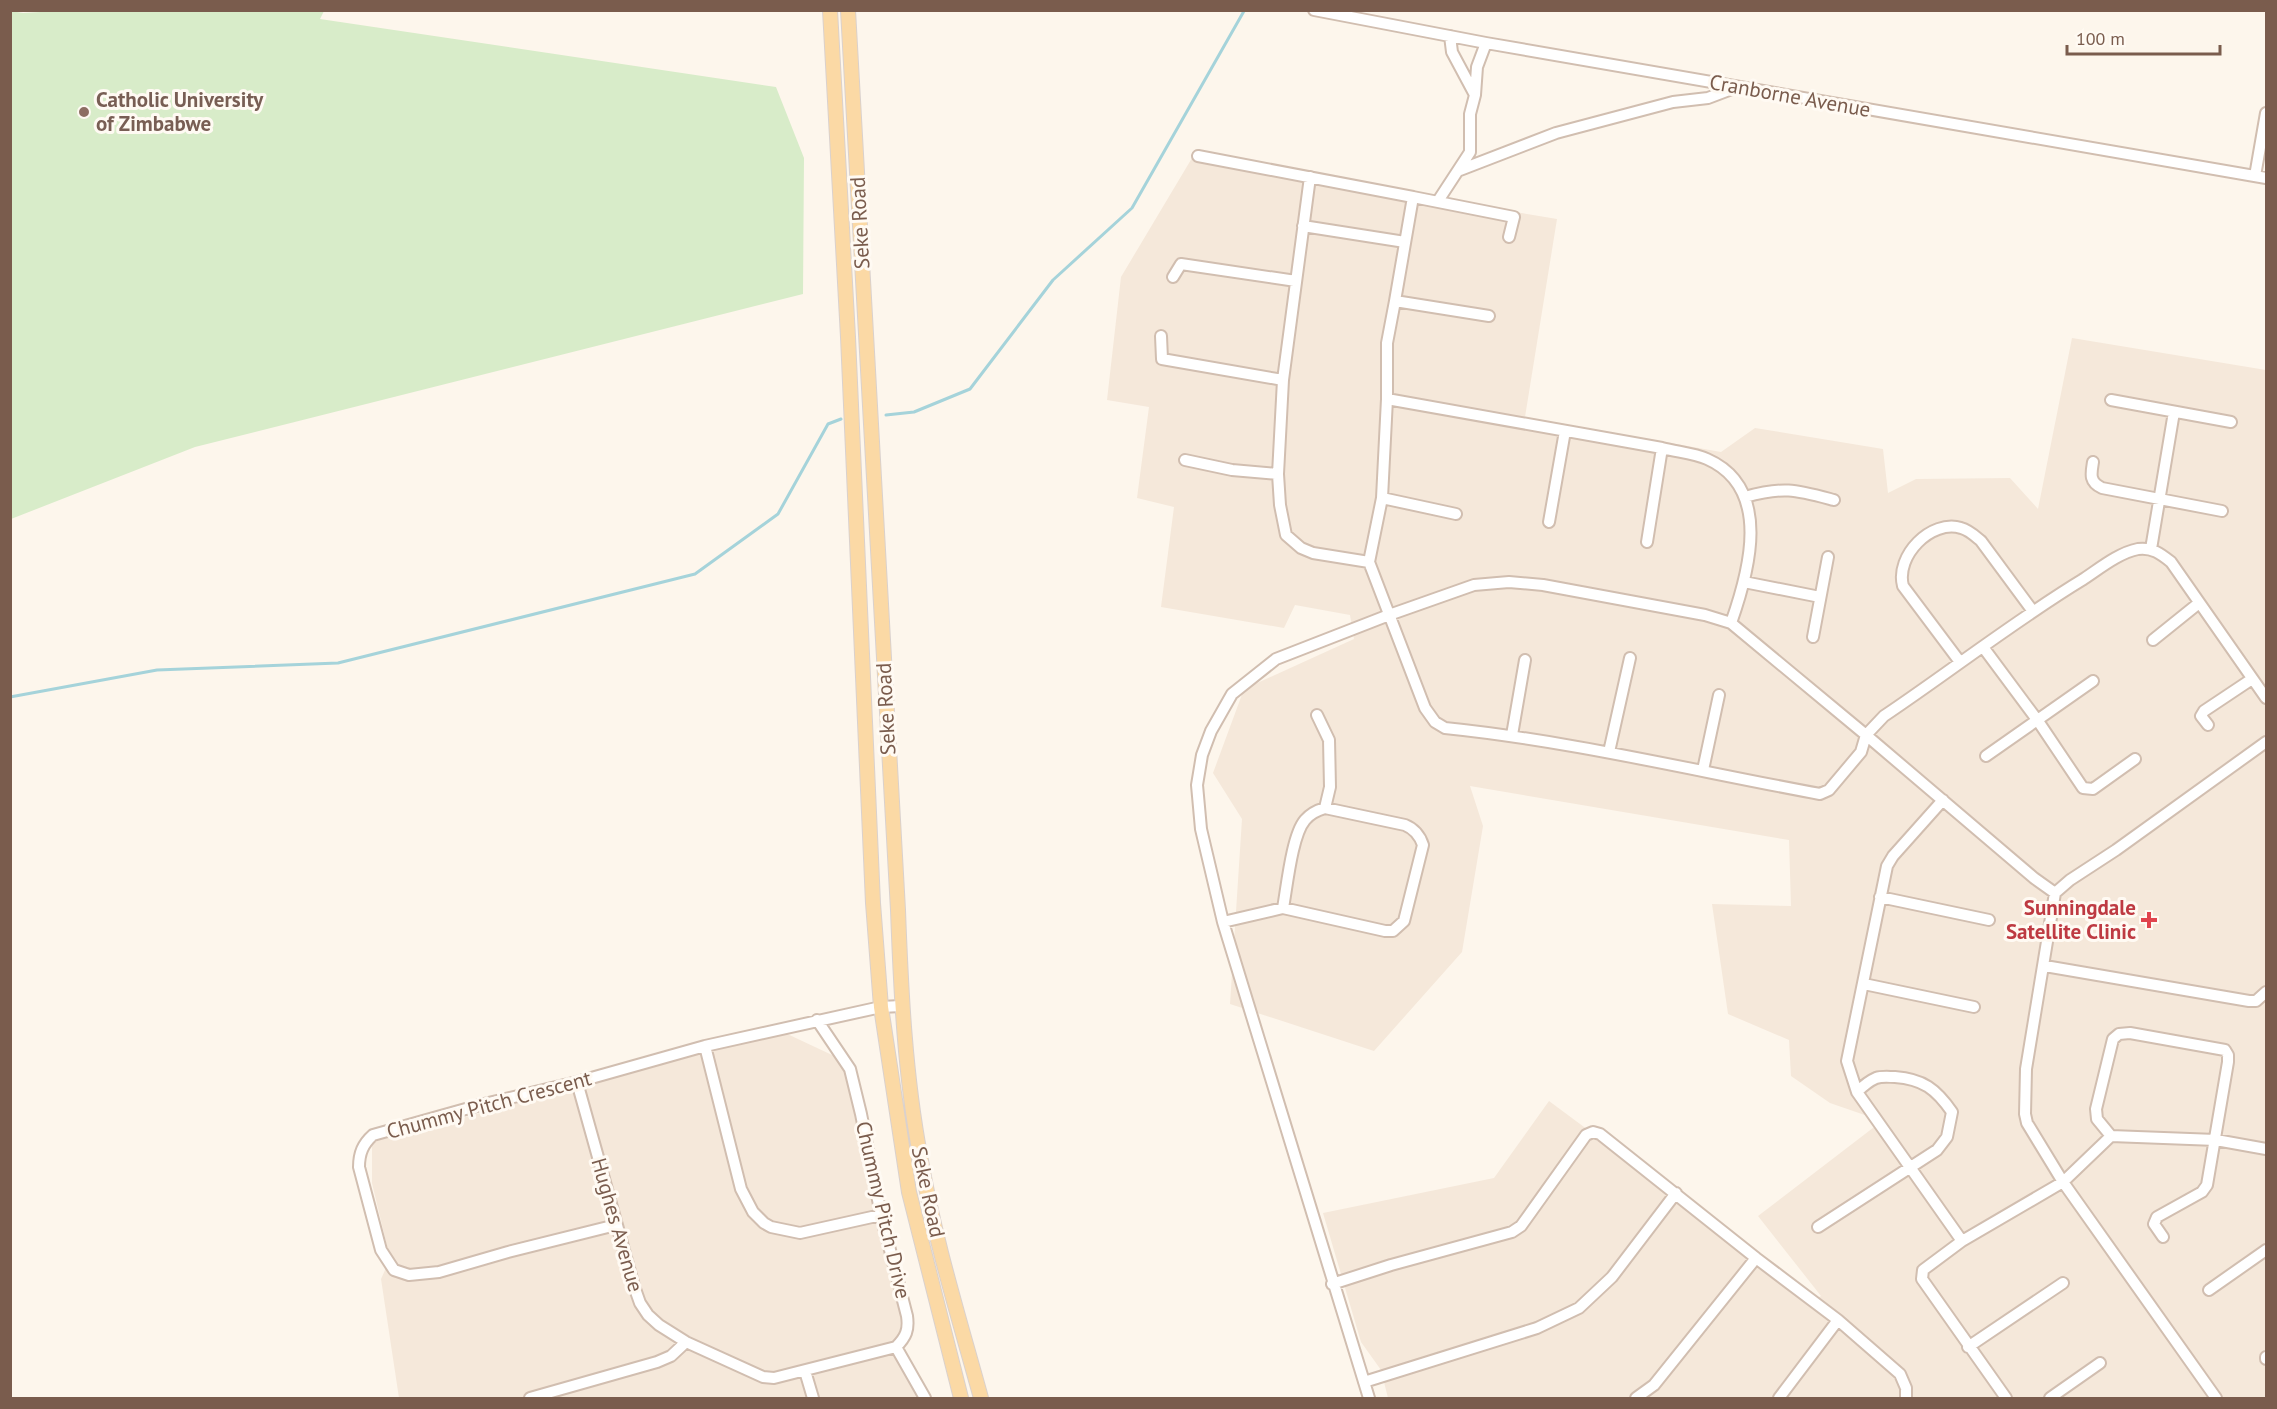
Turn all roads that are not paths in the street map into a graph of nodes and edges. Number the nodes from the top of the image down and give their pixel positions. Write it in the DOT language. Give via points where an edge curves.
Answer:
graph roads {
  1 [pos="830,10"];
  2 [pos="848,10"];
  3 [pos="1314,10"];
  4 [pos="1333,12"];
  5 [pos="1450,36"];
  6 [pos="1486,43"];
  7 [pos="1739,87"];
  8 [pos="1475,95"];
  9 [pos="2266,113"];
  10 [pos="1198,156"];
  11 [pos="1460,170"];
  12 [pos="1310,177"];
  13 [pos="2261,177"];
  14 [pos="1413,197"];
  15 [pos="1438,201"];
  16 [pos="1303,226"];
  17 [pos="1509,237"];
  18 [pos="1406,242"];
  19 [pos="1173,278"];
  20 [pos="1296,281"];
  21 [pos="1395,301"];
  22 [pos="1489,316"];
  23 [pos="1161,336"];
  24 [pos="1283,380"];
  25 [pos="1387,399"];
  26 [pos="2111,400"];
  27 [pos="2174,412"];
  28 [pos="2231,422"];
  29 [pos="1565,431"];
  30 [pos="1662,448"];
  31 [pos="1185,460"];
  32 [pos="2093,462"];
  33 [pos="1278,474"];
  34 [pos="1745,496"];
  35 [pos="1382,498"];
  36 [pos="1834,500"];
  37 [pos="2159,500"];
  38 [pos="2222,511"];
  39 [pos="1456,514"];
  40 [pos="1549,522"];
  41 [pos="1647,542"];
  42 [pos="2151,549"];
  43 [pos="1828,557"];
  44 [pos="1369,562"];
  45 [pos="1744,582"];
  46 [pos="1820,597"];
  47 [pos="2199,603"];
  48 [pos="2032,610"];
  49 [pos="1389,615"];
  50 [pos="1731,623"];
  51 [pos="1813,637"];
  52 [pos="2152,640"];
  53 [pos="1983,647"];
  54 [pos="1630,658"];
  55 [pos="1525,660"];
  56 [pos="1960,662"];
  57 [pos="2252,679"];
  58 [pos="2093,681"];
  59 [pos="1719,695"];
  60 [pos="2266,698"];
  61 [pos="1317,715"];
  62 [pos="2038,721"];
  63 [pos="2208,725"];
  64 [pos="1512,735"];
  65 [pos="1866,735"];
  66 [pos="2266,742"];
  67 [pos="1609,752"];
  68 [pos="1986,756"];
  69 [pos="2135,759"];
  70 [pos="1703,770"];
  71 [pos="1943,800"];
  72 [pos="1325,808"];
  73 [pos="2055,893"];
  74 [pos="1880,897"];
  75 [pos="1283,908"];
  76 [pos="1989,920"];
  77 [pos="1223,922"];
  78 [pos="2044,966"];
  79 [pos="1864,984"];
  80 [pos="2266,992"];
  81 [pos="901,1006"];
  82 [pos="880,1007"];
  83 [pos="1974,1007"];
  84 [pos="818,1020"];
  85 [pos="705,1046"];
  86 [pos="577,1082"];
  87 [pos="1857,1092"];
  88 [pos="2111,1136"];
  89 [pos="2216,1140"];
  90 [pos="2266,1149"];
  91 [pos="1910,1166"];
  92 [pos="2063,1182"];
  93 [pos="1676,1193"];
  94 [pos="881,1215"];
  95 [pos="616,1225"];
  96 [pos="1818,1227"];
  97 [pos="2163,1237"];
  98 [pos="1962,1241"];
  99 [pos="2266,1250"];
  100 [pos="1756,1258"];
  101 [pos="2063,1283"];
  102 [pos="1332,1284"];
  103 [pos="2209,1290"];
  104 [pos="1838,1320"];
  105 [pos="686,1342"];
  106 [pos="896,1347"];
  107 [pos="1968,1347"];
  108 [pos="2100,1363"];
  109 [pos="806,1371"];
  110 [pos="1364,1382"];
  111 [pos="530,1398"];
  112 [pos="813,1398"];
  113 [pos="925,1398"];
  114 [pos="961,1398"];
  115 [pos="981,1398"];
  116 [pos="1369,1398"];
  117 [pos="1636,1398"];
  118 [pos="1779,1398"];
  119 [pos="1906,1398"];
  120 [pos="2006,1398"];
  121 [pos="2050,1398"];
  122 [pos="2216,1398"];
  1 -- 82 [label="main road, Seke Road"];
  2 -- 81 [label="main road, Seke Road"];
  3 -- 4 [label="street, Cranborne Avenue"];
  4 -- 5 [label="street, Cranborne Avenue"];
  5 -- 6 [label="street, Cranborne Avenue"];
  5 -- 8 [label="street" via="1452,52"];
  6 -- 7 [label="street, Cranborne Avenue"];
  6 -- 8 [label="street" via="1477,67"];
  7 -- 11 [label="street" via="1708,98 1673,102 1556,133"];
  7 -- 13 [label="street, Cranborne Avenue"];
  8 -- 11 [label="street" via="1470,114 1470,152"];
  9 -- 13 [label="street"];
  10 -- 12 [label="street"];
  11 -- 15 [label="street"];
  12 -- 14 [label="street"];
  12 -- 16 [label="street"];
  14 -- 15 [label="street"];
  14 -- 18 [label="street"];
  15 -- 17 [label="street" via="1514,217"];
  16 -- 18 [label="street"];
  16 -- 20 [label="street"];
  18 -- 21 [label="street"];
  19 -- 20 [label="street" via="1181,264"];
  20 -- 24 [label="street"];
  21 -- 22 [label="street"];
  21 -- 25 [label="street" via="1387,343"];
  23 -- 24 [label="street" via="1162,359"];
  24 -- 33 [label="street"];
  25 -- 29 [label="street"];
  25 -- 35 [label="street"];
  26 -- 27 [label="street"];
  27 -- 28 [label="street"];
  27 -- 37 [label="street"];
  29 -- 30 [label="street"];
  29 -- 40 [label="street"];
  30 -- 34 [label="street" via="1706,458 1729,474"];
  30 -- 41 [label="street"];
  31 -- 33 [label="street"];
  32 -- 37 [label="street" via="2091,476 2097,486"];
  33 -- 44 [label="street" via="1286,535 1313,553"];
  34 -- 36 [label="street" via="1792,489"];
  34 -- 45 [label="street" via="1751,531"];
  35 -- 39 [label="street"];
  35 -- 44 [label="street"];
  37 -- 38 [label="street"];
  37 -- 42 [label="street"];
  42 -- 47 [label="street" via="2171,562"];
  42 -- 48 [label="street" via="2122,555"];
  43 -- 46 [label="street"];
  44 -- 49 [label="street"];
  45 -- 46 [label="street"];
  45 -- 50 [label="street"];
  46 -- 51 [label="street"];
  47 -- 52 [label="street"];
  47 -- 57 [label="street"];
  48 -- 53 [label="street"];
  48 -- 56 [label="street" via="1981,541 1970,532 1953,527 1941,529 1919,541 1905,561 1903,586"];
  49 -- 50 [label="street" via="1474,585 1509,582 1543,585"];
  49 -- 64 [label="street" via="1425,708 1435,722 1445,728"];
  49 -- 77 [label="street" via="1276,659 1232,694 1211,731 1202,755 1197,803"];
  50 -- 65 [label="street"];
  53 -- 56 [label="street"];
  53 -- 62 [label="street"];
  54 -- 67 [label="street"];
  55 -- 64 [label="street"];
  56 -- 65 [label="street" via="1884,716"];
  57 -- 60 [label="street"];
  57 -- 63 [label="street" via="2204,711 2201,716"];
  58 -- 62 [label="street"];
  59 -- 70 [label="street"];
  61 -- 72 [label="street" via="1329,740 1330,787"];
  62 -- 68 [label="street"];
  62 -- 69 [label="street" via="2084,788 2093,789"];
  64 -- 67 [label="street"];
  65 -- 70 [label="street" via="1861,752 1829,790 1820,794"];
  65 -- 71 [label="street"];
  66 -- 73 [label="street"];
  67 -- 70 [label="street"];
  71 -- 73 [label="street"];
  71 -- 74 [label="street" via="1893,856"];
  72 -- 75 [label="street" via="1305,820 1297,833"];
  72 -- 75 [label="street" via="1405,825 1420,837 1423,845 1404,921 1393,931 1385,931"];
  73 -- 78 [label="street"];
  74 -- 76 [label="street"];
  74 -- 79 [label="street"];
  75 -- 77 [label="street"];
  77 -- 102 [label="street"];
  78 -- 80 [label="street" via="2249,1001 2256,1001"];
  78 -- 92 [label="street" via="2026,1069 2025,1114"];
  79 -- 83 [label="street"];
  79 -- 87 [label="street" via="1847,1061"];
  81 -- 82 [label="street, Chummy Pitch Crescent"];
  81 -- 115 [label="main road, Seke Road" via="925,1186"];
  82 -- 84 [label="street, Chummy Pitch Crescent"];
  82 -- 114 [label="main road, Seke Road" via="909,1192"];
  84 -- 85 [label="street, Chummy Pitch Crescent"];
  84 -- 94 [label="street, Chummy Pitch Drive" via="850,1069"];
  85 -- 86 [label="street, Chummy Pitch Crescent"];
  85 -- 94 [label="street" via="741,1190 764,1223 800,1233"];
  86 -- 95 [label="street, Hughes Avenue"];
  86 -- 95 [label="street, Chummy Pitch Crescent" via="373,1134 363,1146 359,1167 376,1236 394,1269 409,1275 439,1272"];
  87 -- 91 [label="street"];
  87 -- 91 [label="street" via="1874,1079 1917,1080 1929,1086 1950,1108 1951,1120 1943,1144"];
  88 -- 89 [label="street"];
  88 -- 89 [label="street" via="2097,1119 2096,1108 2113,1039 2118,1034 2130,1033 2225,1050 2228,1062"];
  88 -- 92 [label="street"];
  89 -- 90 [label="street"];
  89 -- 97 [label="street" via="2207,1185 2202,1192 2157,1217 2154,1224"];
  91 -- 96 [label="street"];
  91 -- 98 [label="street"];
  92 -- 98 [label="street"];
  92 -- 122 [label="street"];
  93 -- 100 [label="street"];
  93 -- 102 [label="street" via="1593,1132 1586,1135 1521,1226 1512,1232"];
  93 -- 110 [label="street" via="1607,1282 1579,1308 1537,1328"];
  94 -- 106 [label="street, Chummy Pitch Drive" via="908,1327"];
  95 -- 105 [label="street, Hughes Avenue" via="640,1303 648,1315"];
  98 -- 107 [label="street" via="1929,1264 1922,1275"];
  99 -- 103 [label="street"];
  100 -- 104 [label="street"];
  100 -- 117 [label="street" via="1654,1385"];
  101 -- 107 [label="street"];
  102 -- 110 [label="street"];
  104 -- 118 [label="street"];
  104 -- 119 [label="street" via="1899,1374"];
  105 -- 109 [label="street, Hughes Avenue" via="764,1377"];
  105 -- 111 [label="street" via="671,1356 657,1362"];
  106 -- 109 [label="street, Hughes Avenue"];
  106 -- 113 [label="street"];
  107 -- 120 [label="street"];
  108 -- 121 [label="street"];
  109 -- 112 [label="street"];
  110 -- 116 [label="street"];
}
